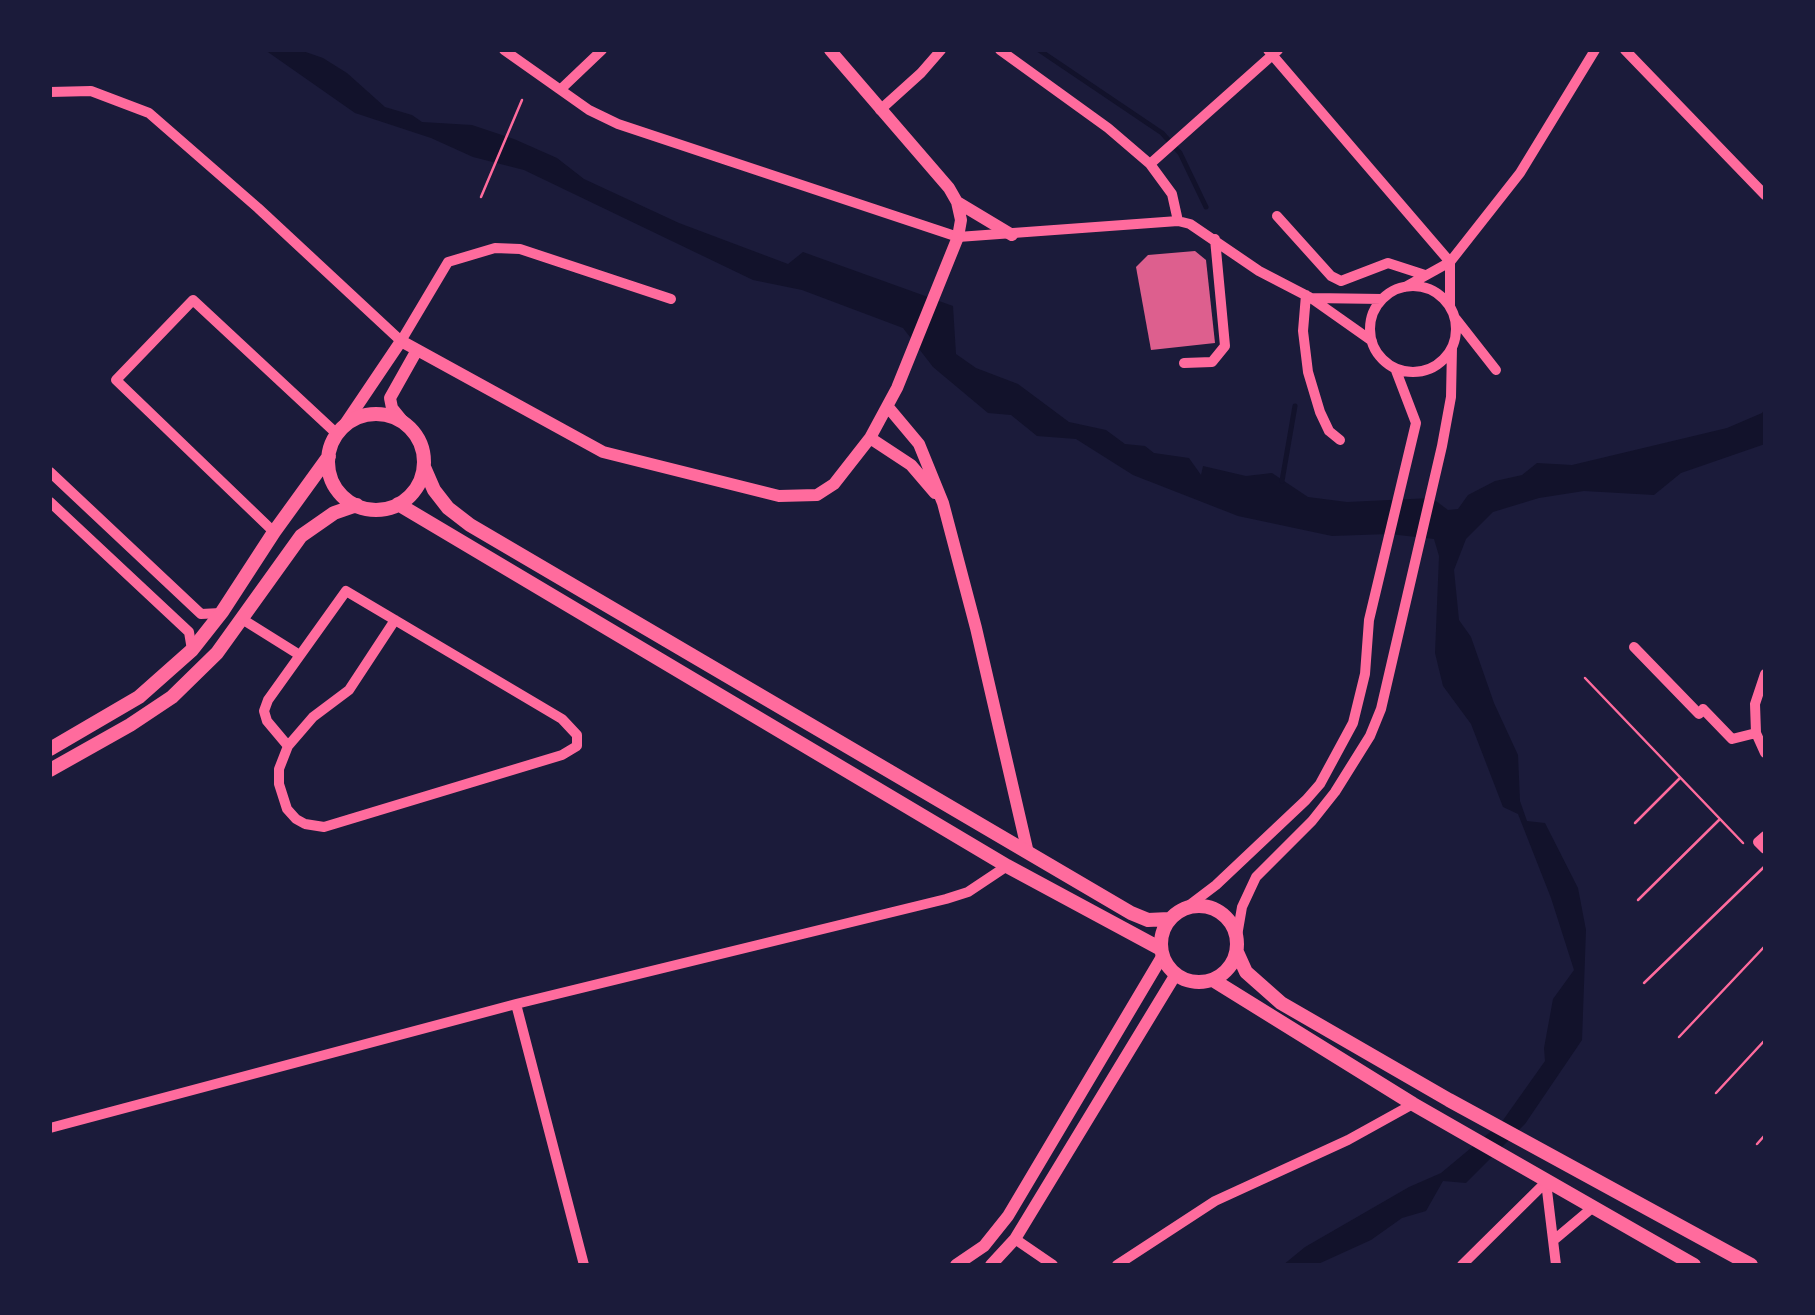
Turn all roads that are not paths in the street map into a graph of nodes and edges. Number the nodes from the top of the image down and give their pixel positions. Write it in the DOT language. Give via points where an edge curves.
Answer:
graph roads {
  1 [pos="504,50"];
  2 [pos="602,50"];
  3 [pos="830,50"];
  4 [pos="940,50"];
  5 [pos="1000,50"];
  6 [pos="1595,50"];
  7 [pos="1625,50"];
  8 [pos="1272,52"];
  9 [pos="561,89"];
  10 [pos="50,92"];
  11 [pos="880,110"];
  12 [pos="1150,164"];
  13 [pos="1765,195"];
  14 [pos="957,202"];
  15 [pos="1277,216"];
  16 [pos="1178,221"];
  17 [pos="1012,235"];
  18 [pos="958,237"];
  19 [pos="1215,239"];
  20 [pos="1450,262"];
  21 [pos="1424,274"];
  22 [pos="1406,286"];
  23 [pos="1308,296"];
  24 [pos="670,299"];
  25 [pos="1382,299"];
  26 [pos="1452,312"];
  27 [pos="401,341"];
  28 [pos="1372,341"];
  29 [pos="1452,348"];
  30 [pos="417,350"];
  31 [pos="1184,363"];
  32 [pos="1395,368"];
  33 [pos="1496,370"];
  34 [pos="888,408"];
  35 [pos="405,424"];
  36 [pos="340,430"];
  37 [pos="870,438"];
  38 [pos="1340,440"];
  39 [pos="329,456"];
  40 [pos="424,467"];
  41 [pos="50,472"];
  42 [pos="50,502"];
  43 [pos="943,503"];
  44 [pos="398,504"];
  45 [pos="357,505"];
  46 [pos="274,532"];
  47 [pos="222,612"];
  48 [pos="242,619"];
  49 [pos="395,620"];
  50 [pos="1634,647"];
  51 [pos="192,650"];
  52 [pos="298,654"];
  53 [pos="1765,674"];
  54 [pos="1756,733"];
  55 [pos="288,746"];
  56 [pos="50,749"];
  57 [pos="1765,753"];
  58 [pos="50,770"];
  59 [pos="1028,853"];
  60 [pos="1006,866"];
  61 [pos="1188,907"];
  62 [pos="1169,920"];
  63 [pos="1237,936"];
  64 [pos="1162,952"];
  65 [pos="1237,952"];
  66 [pos="1176,974"];
  67 [pos="1214,980"];
  68 [pos="516,1004"];
  69 [pos="1413,1104"];
  70 [pos="50,1128"];
  71 [pos="1546,1182"];
  72 [pos="1592,1208"];
  73 [pos="1015,1239"];
  74 [pos="1554,1240"];
  75 [pos="584,1265"];
  76 [pos="956,1265"];
  77 [pos="992,1265"];
  78 [pos="1053,1265"];
  79 [pos="1117,1265"];
  80 [pos="1462,1265"];
  81 [pos="1556,1265"];
  82 [pos="1694,1265"];
  83 [pos="1751,1265"];
  1 -- 9 [label="street"];
  2 -- 9 [label="street"];
  3 -- 11 [label="street"];
  4 -- 11 [label="street"];
  5 -- 12 [label="street"];
  6 -- 20 [label="street" via="1520,173"];
  7 -- 13 [label="street"];
  8 -- 12 [label="street"];
  8 -- 20 [label="street"];
  9 -- 18 [label="street" via="618,124"];
  10 -- 27 [label="street" via="92,91 149,113"];
  11 -- 14 [label="street"];
  12 -- 16 [label="street" via="1172,194"];
  14 -- 17 [label="street"];
  14 -- 18 [label="street"];
  15 -- 21 [label="street" via="1341,281 1388,263"];
  16 -- 17 [label="street"];
  16 -- 19 [label="street"];
  17 -- 18 [label="street"];
  18 -- 34 [label="street"];
  19 -- 23 [label="street"];
  19 -- 31 [label="street" via="1225,346 1212,362"];
  20 -- 21 [label="street"];
  20 -- 26 [label="street"];
  21 -- 22 [label="street"];
  22 -- 25 [label="street"];
  22 -- 26 [label="street" via="1436,292"];
  23 -- 25 [label="street"];
  23 -- 28 [label="street"];
  23 -- 38 [label="street" via="1308,372 1324,422"];
  24 -- 27 [label="street" via="520,249 495,248 448,262"];
  25 -- 28 [label="street" via="1370,323"];
  26 -- 29 [label="street"];
  26 -- 33 [label="street"];
  27 -- 30 [label="street"];
  27 -- 36 [label="street"];
  28 -- 32 [label="street"];
  29 -- 32 [label="street" via="1432,368"];
  29 -- 63 [label="street" via="1442,446 1381,709 1349,772 1256,877"];
  30 -- 35 [label="street" via="390,398"];
  30 -- 37 [label="street" via="603,452 779,496 817,495 850,468"];
  32 -- 61 [label="street" via="1415,415 1413,437 1369,620 1360,703 1320,784"];
  34 -- 37 [label="street"];
  34 -- 43 [label="street" via="919,444"];
  35 -- 36 [label="main road" via="378,414"];
  35 -- 40 [label="main road" via="422,447"];
  36 -- 39 [label="main road"];
  36 -- 46 [label="street" via="193,300 116,380"];
  37 -- 43 [label="street" via="911,465"];
  39 -- 45 [label="main road" via="337,489"];
  39 -- 46 [label="main road"];
  40 -- 44 [label="main road" via="418,487"];
  40 -- 59 [label="main road" via="448,508 470,525"];
  41 -- 47 [label="street" via="201,614"];
  42 -- 51 [label="street" via="189,632"];
  43 -- 59 [label="street"];
  44 -- 45 [label="main road" via="381,510"];
  44 -- 60 [label="main road"];
  45 -- 48 [label="main road" via="301,536"];
  46 -- 47 [label="main road"];
  47 -- 51 [label="main road"];
  48 -- 52 [label="street"];
  48 -- 58 [label="main road" via="172,697"];
  49 -- 52 [label="street" via="346,590"];
  49 -- 55 [label="street" via="350,690"];
  49 -- 55 [label="street" via="562,719 577,735 576,746 324,827 305,824 287,809 279,784"];
  50 -- 54 [label="street" via="1698,714 1703,709 1732,739"];
  51 -- 56 [label="main road" via="139,697"];
  52 -- 55 [label="street" via="264,711"];
  53 -- 54 [label="street" via="1755,704"];
  54 -- 57 [label="street"];
  59 -- 62 [label="main road" via="1130,913"];
  60 -- 64 [label="main road"];
  60 -- 68 [label="street" via="946,899"];
  61 -- 62 [label="main road"];
  61 -- 63 [label="main road" via="1218,910"];
  62 -- 64 [label="main road"];
  63 -- 65 [label="main road"];
  64 -- 66 [label="main road"];
  64 -- 76 [label="street" via="1002,1225"];
  65 -- 67 [label="main road"];
  65 -- 83 [label="main road" via="1246,972 1280,1003"];
  66 -- 67 [label="main road"];
  66 -- 73 [label="street"];
  67 -- 69 [label="main road"];
  68 -- 70 [label="street"];
  68 -- 75 [label="street"];
  69 -- 71 [label="main road"];
  69 -- 79 [label="street" via="1216,1202"];
  71 -- 72 [label="main road"];
  71 -- 74 [label="street"];
  71 -- 80 [label="street"];
  72 -- 74 [label="street"];
  72 -- 82 [label="main road"];
  73 -- 77 [label="street"];
  73 -- 78 [label="street"];
  74 -- 81 [label="street"];
}
